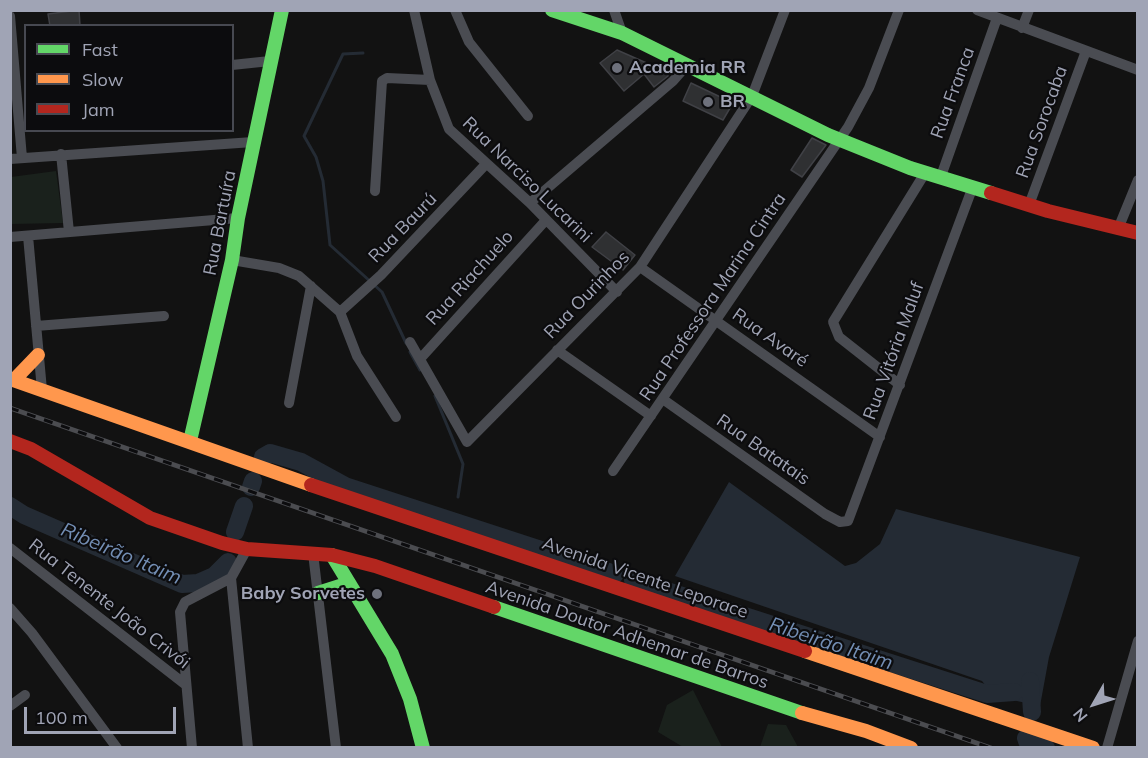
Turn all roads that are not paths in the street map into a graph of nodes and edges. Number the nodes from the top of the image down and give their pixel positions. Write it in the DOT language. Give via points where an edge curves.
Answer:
graph roads {
  1 [pos="282,10"];
  2 [pos="414,10"];
  3 [pos="455,10"];
  4 [pos="552,10"];
  5 [pos="614,10"];
  6 [pos="785,10"];
  7 [pos="899,10"];
  8 [pos="977,10"];
  9 [pos="1029,10"];
  10 [pos="10,16"];
  11 [pos="997,18"];
  12 [pos="1022,28"];
  13 [pos="622,33"];
  14 [pos="1086,51"];
  15 [pos="270,61"];
  16 [pos="688,64"];
  17 [pos="234,65"];
  18 [pos="1137,70"];
  19 [pos="430,80"];
  20 [pos="18,83"];
  21 [pos="752,96"];
  22 [pos="528,116"];
  23 [pos="840,140"];
  24 [pos="254,142"];
  25 [pos="61,154"];
  26 [pos="22,158"];
  27 [pos="10,159"];
  28 [pos="486,164"];
  29 [pos="925,173"];
  30 [pos="940,179"];
  31 [pos="1137,180"];
  32 [pos="972,189"];
  33 [pos="375,191"];
  34 [pos="530,203"];
  35 [pos="1029,205"];
  36 [pos="238,218"];
  37 [pos="546,220"];
  38 [pos="1118,229"];
  39 [pos="69,232"];
  40 [pos="1137,233"];
  41 [pos="28,236"];
  42 [pos="10,237"];
  43 [pos="232,260"];
  44 [pos="640,267"];
  45 [pos="311,286"];
  46 [pos="617,292"];
  47 [pos="340,312"];
  48 [pos="164,315"];
  49 [pos="718,321"];
  50 [pos="36,326"];
  51 [pos="410,342"];
  52 [pos="556,350"];
  53 [pos="38,355"];
  54 [pos="420,359"];
  55 [pos="12,380"];
  56 [pos="900,385"];
  57 [pos="42,390"];
  58 [pos="664,400"];
  59 [pos="289,403"];
  60 [pos="651,416"];
  61 [pos="396,417"];
  62 [pos="880,437"];
  63 [pos="10,441"];
  64 [pos="190,441"];
  65 [pos="613,471"];
  66 [pos="844,522"];
  67 [pos="10,548"];
  68 [pos="242,549"];
  69 [pos="313,553"];
  70 [pos="332,555"];
  71 [pos="231,578"];
  72 [pos="352,588"];
  73 [pos="318,593"];
  74 [pos="10,608"];
  75 [pos="1137,641"];
  76 [pos="186,685"];
  77 [pos="25,695"];
  78 [pos="10,706"];
  79 [pos="117,747"];
  80 [pos="192,747"];
  81 [pos="248,747"];
  82 [pos="336,747"];
  83 [pos="423,747"];
  84 [pos="911,747"];
  85 [pos="1093,747"];
  86 [pos="1107,747"];
  1 -- 15 [label="main road, Rua Bartuíra"];
  2 -- 19 [label="street, Rua Narciso Lucarini"];
  3 -- 22 [label="street" via="469,42"];
  4 -- 13 [label="main road"];
  5 -- 13 [label="street"];
  6 -- 21 [label="street, Rua Ourinhos"];
  7 -- 23 [label="street, Rua Professora Marina Cintra" via="869,88"];
  8 -- 11 [label="street"];
  9 -- 12 [label="street"];
  10 -- 20 [label="street"];
  11 -- 12 [label="street"];
  11 -- 30 [label="street, Rua Franca"];
  12 -- 14 [label="street"];
  13 -- 16 [label="main road"];
  14 -- 18 [label="street"];
  14 -- 35 [label="street, Rua Sorocaba"];
  15 -- 17 [label="street"];
  15 -- 24 [label="main road, Rua Bartuíra"];
  16 -- 21 [label="main road"];
  16 -- 34 [label="street"];
  19 -- 28 [label="street, Rua Narciso Lucarini" via="448,129"];
  19 -- 33 [label="street" via="382,81"];
  20 -- 26 [label="street"];
  21 -- 23 [label="main road"];
  21 -- 44 [label="street, Rua Ourinhos"];
  23 -- 29 [label="main road"];
  23 -- 49 [label="street, Rua Professora Marina Cintra"];
  24 -- 25 [label="street"];
  24 -- 36 [label="main road, Rua Bartuíra"];
  25 -- 26 [label="street"];
  25 -- 39 [label="street"];
  26 -- 27 [label="street"];
  28 -- 34 [label="street, Rua Narciso Lucarini"];
  28 -- 47 [label="street, Rua Baurú" via="381,275"];
  29 -- 30 [label="main road"];
  29 -- 56 [label="street" via="834,322 839,337"];
  30 -- 32 [label="main road"];
  31 -- 38 [label="street"];
  32 -- 35 [label="main road"];
  32 -- 56 [label="street, Rua Vitória Maluf"];
  34 -- 37 [label="street, Rua Narciso Lucarini"];
  35 -- 38 [label="main road"];
  36 -- 39 [label="street"];
  36 -- 43 [label="main road, Rua Bartuíra"];
  37 -- 46 [label="street, Rua Narciso Lucarini"];
  37 -- 54 [label="street, Rua Riachuelo"];
  38 -- 40 [label="main road"];
  39 -- 41 [label="street"];
  41 -- 42 [label="street"];
  41 -- 50 [label="street"];
  43 -- 45 [label="street" via="279,268"];
  43 -- 64 [label="main road, Rua Bartuíra"];
  44 -- 46 [label="street, Rua Ourinhos"];
  44 -- 49 [label="street, Rua Avaré"];
  45 -- 47 [label="street"];
  45 -- 59 [label="street"];
  46 -- 52 [label="street, Rua Ourinhos"];
  47 -- 61 [label="street" via="357,356"];
  48 -- 50 [label="street"];
  49 -- 58 [label="street, Rua Professora Marina Cintra"];
  49 -- 62 [label="street, Rua Avaré"];
  50 -- 53 [label="street"];
  51 -- 54 [label="street"];
  52 -- 54 [label="street, Rua Ourinhos" via="467,442"];
  52 -- 60 [label="street"];
  53 -- 55 [label="main road"];
  53 -- 57 [label="street"];
  55 -- 57 [label="main road, Avenida Vicente Leporace"];
  56 -- 62 [label="street, Rua Vitória Maluf"];
  57 -- 64 [label="main road, Avenida Vicente Leporace"];
  58 -- 60 [label="street, Rua Professora Marina Cintra"];
  58 -- 66 [label="street, Rua Batatais" via="825,514"];
  60 -- 65 [label="street, Rua Professora Marina Cintra"];
  62 -- 66 [label="street, Rua Vitória Maluf" via="850,518"];
  63 -- 68 [label="main road, Avenida Doutor Adhemar de Barros" via="31,449 150,518"];
  64 -- 85 [label="main road, Avenida Vicente Leporace"];
  67 -- 76 [label="street, Rua Tenente João Crivói"];
  68 -- 69 [label="main road, Avenida Doutor Adhemar de Barros"];
  68 -- 71 [label="street"];
  69 -- 70 [label="main road, Avenida Doutor Adhemar de Barros"];
  69 -- 73 [label="street"];
  70 -- 72 [label="main road"];
  70 -- 84 [label="main road, Avenida Doutor Adhemar de Barros" via="375,566 783,708"];
  71 -- 76 [label="street" via="183,605 180,612"];
  71 -- 81 [label="street"];
  72 -- 73 [label="main road" via="340,586"];
  72 -- 83 [label="main road" via="400,673"];
  73 -- 82 [label="street"];
  74 -- 79 [label="street"];
  75 -- 86 [label="street"];
  76 -- 80 [label="street"];
  77 -- 78 [label="street"];
}
